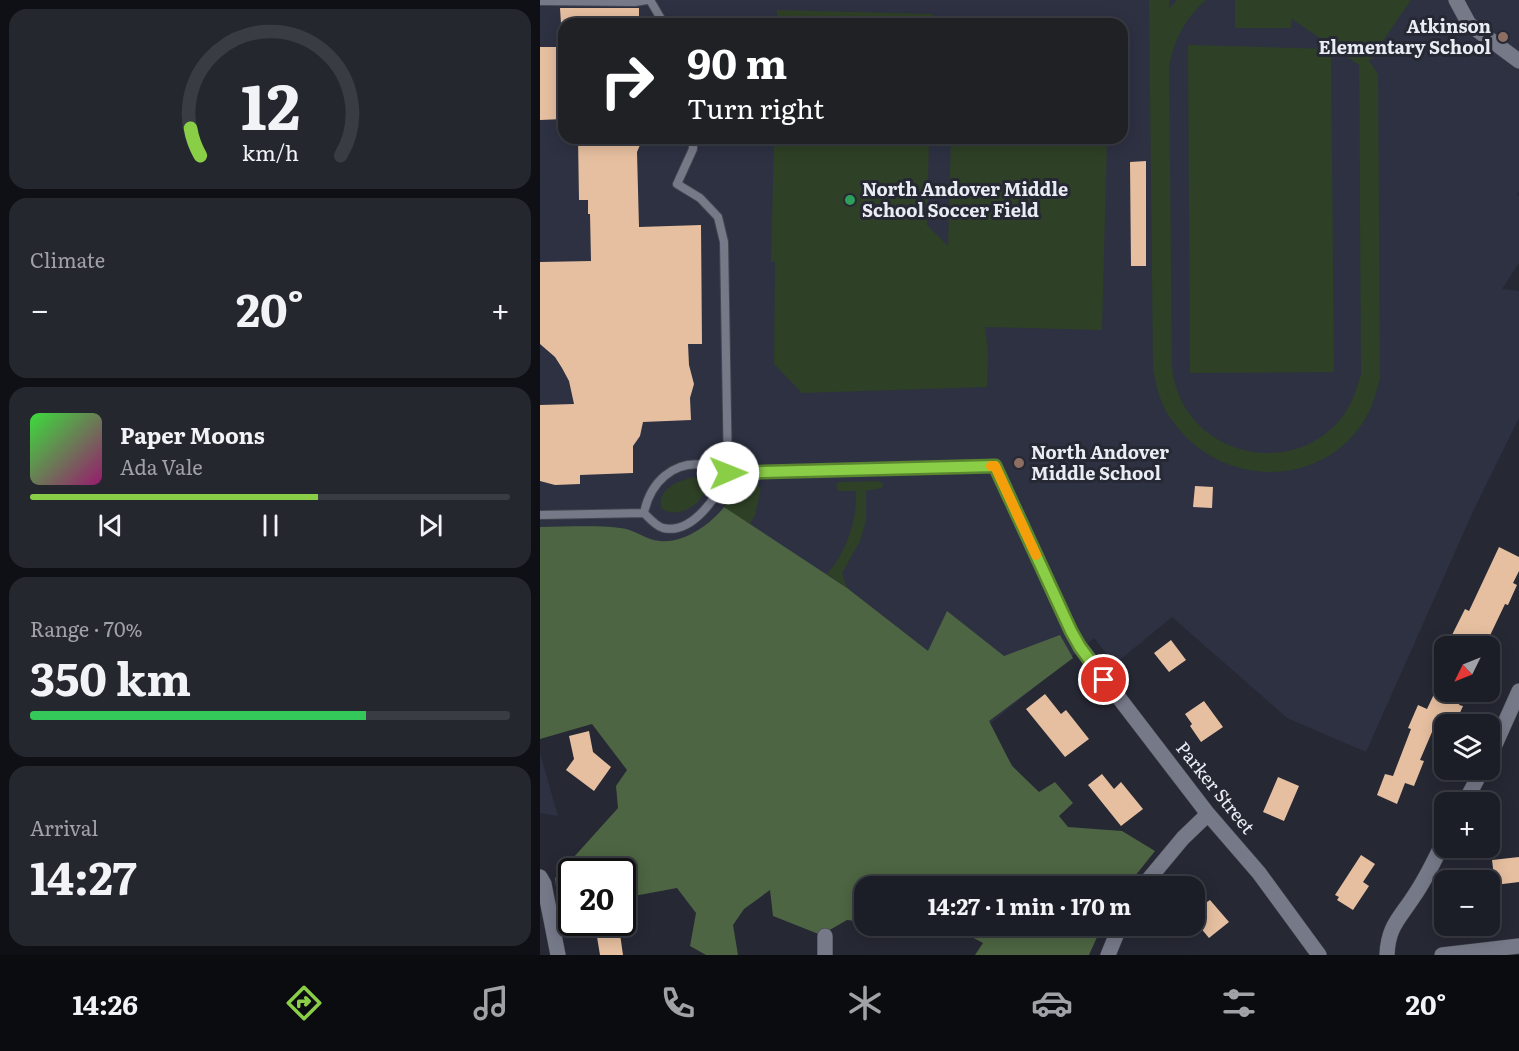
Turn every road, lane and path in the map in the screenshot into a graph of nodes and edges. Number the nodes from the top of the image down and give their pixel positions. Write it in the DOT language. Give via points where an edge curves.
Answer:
graph roads {
  1 [pos="649,0"];
  2 [pos="1456,0"];
  3 [pos="540,1"];
  4 [pos="660,18"];
  5 [pos="1519,61"];
  6 [pos="693,144"];
  7 [pos="728,473"];
  8 [pos="645,513"];
  9 [pos="540,515"];
  10 [pos="1080,647"];
  11 [pos="1519,691"];
  12 [pos="1519,727"];
  13 [pos="1503,729"];
  14 [pos="1500,735"];
  15 [pos="1208,814"];
  16 [pos="1435,858"];
  17 [pos="1151,876"];
  18 [pos="540,877"];
  19 [pos="825,936"];
  20 [pos="1116,936"];
  21 [pos="1519,946"];
  22 [pos="558,955"];
  23 [pos="825,955"];
  24 [pos="1108,955"];
  25 [pos="1319,955"];
  26 [pos="1387,955"];
  27 [pos="1442,955"];
  1 -- 3 [label="lane"];
  1 -- 4 [label="lane"];
  2 -- 5 [label="street" via="1470,24"];
  6 -- 7 [label="lane" via="677,184 700,198 718,217 724,242"];
  7 -- 8 [label="lane" via="699,464 672,470 652,492"];
  7 -- 8 [label="lane" via="702,514 691,520 663,528"];
  7 -- 10 [label="lane" via="995,466"];
  8 -- 9 [label="lane"];
  10 -- 15 [label="street, Parker Street"];
  11 -- 13 [label="street"];
  12 -- 13 [label="street"];
  13 -- 14 [label="street"];
  15 -- 17 [label="street"];
  15 -- 25 [label="street, Parker Street" via="1259,873"];
  16 -- 26 [label="street" via="1394,923 1387,940"];
  18 -- 22 [label="street"];
  19 -- 23 [label="street"];
  20 -- 24 [label="street"];
  21 -- 27 [label="street"];
}
